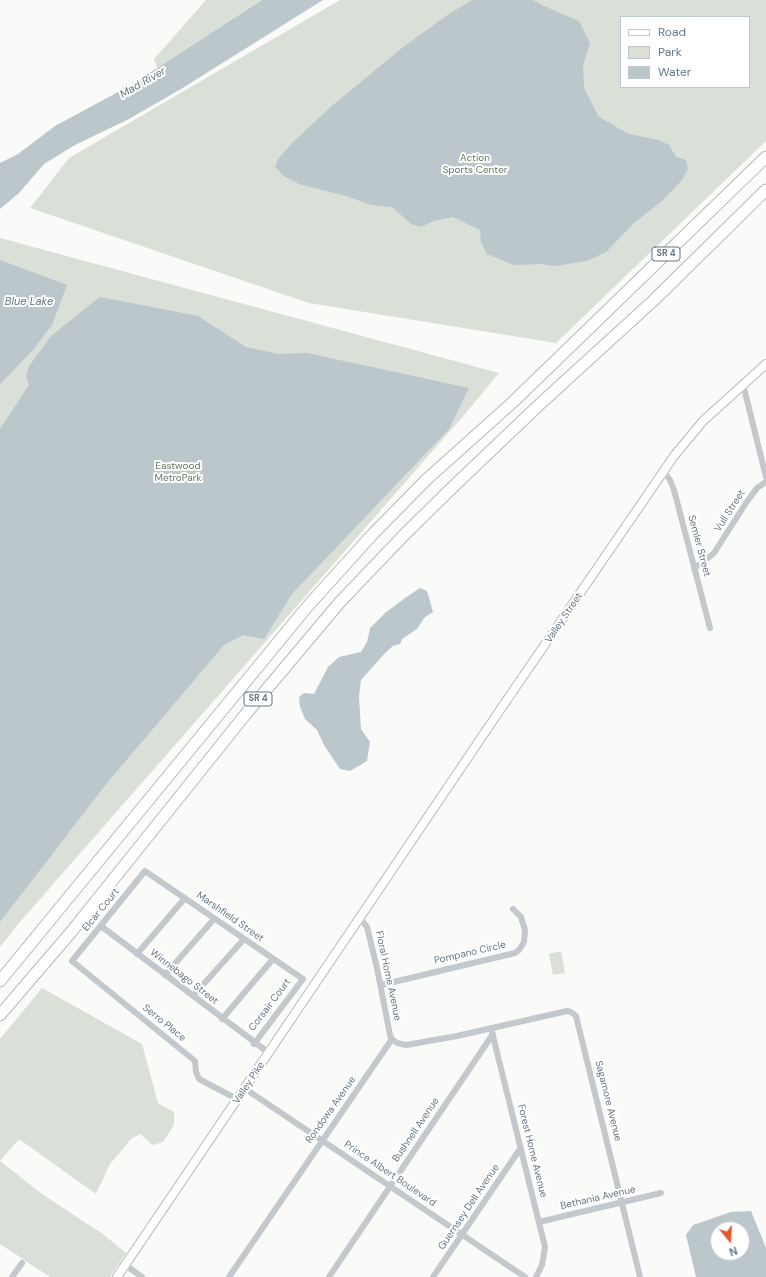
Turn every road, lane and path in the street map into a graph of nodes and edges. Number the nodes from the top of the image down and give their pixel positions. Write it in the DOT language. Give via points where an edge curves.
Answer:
graph roads {
  1 [pos="766,157"];
  2 [pos="766,190"];
  3 [pos="766,364"];
  4 [pos="744,384"];
  5 [pos="664,471"];
  6 [pos="766,477"];
  7 [pos="766,482"];
  8 [pos="694,568"];
  9 [pos="710,628"];
  10 [pos="145,871"];
  11 [pos="380,888"];
  12 [pos="185,898"];
  13 [pos="513,910"];
  14 [pos="360,918"];
  15 [pos="214,919"];
  16 [pos="101,926"];
  17 [pos="244,939"];
  18 [pos="138,954"];
  19 [pos="273,959"];
  20 [pos="72,961"];
  21 [pos="165,975"];
  22 [pos="303,979"];
  23 [pos="0,981"];
  24 [pos="381,985"];
  25 [pos="193,996"];
  26 [pos="0,1016"];
  27 [pos="222,1019"];
  28 [pos="492,1031"];
  29 [pos="392,1039"];
  30 [pos="254,1044"];
  31 [pos="269,1053"];
  32 [pos="244,1088"];
  33 [pos="237,1099"];
  34 [pos="323,1141"];
  35 [pos="520,1149"];
  36 [pos="390,1186"];
  37 [pos="661,1193"];
  38 [pos="622,1202"];
  39 [pos="539,1222"];
  40 [pos="462,1235"];
  41 [pos="22,1263"];
  42 [pos="125,1265"];
  43 [pos="12,1277"];
  44 [pos="116,1277"];
  45 [pos="142,1277"];
  46 [pos="229,1277"];
  47 [pos="329,1277"];
  48 [pos="433,1277"];
  49 [pos="525,1277"];
  50 [pos="536,1277"];
  51 [pos="640,1277"];
  1 -- 23 [label="highway, SR 4" via="514,401 426,480 371,536 302,614"];
  2 -- 26 [label="highway, SR 4" via="654,300 456,484 340,602 245,714 72,932"];
  3 -- 4 [label="street, Valley Street"];
  4 -- 5 [label="street, Valley Street" via="703,421"];
  4 -- 6 [label="street"];
  5 -- 8 [label="street, Semler Street" via="674,490"];
  5 -- 11 [label="street, Valley Street"];
  7 -- 8 [label="street, Vull Street" via="757,488 746,503 714,553"];
  8 -- 9 [label="street, Semler Street"];
  10 -- 12 [label="street, Marshfield Street"];
  10 -- 16 [label="street, Elcar Court"];
  11 -- 14 [label="street, Valley Pike"];
  12 -- 15 [label="street, Marshfield Street"];
  12 -- 18 [label="street"];
  13 -- 24 [label="street, Pompano Circle" via="521,917 525,930 524,942 515,953"];
  14 -- 24 [label="street, Floral Home Avenue" via="367,926"];
  14 -- 31 [label="street, Valley Pike"];
  15 -- 17 [label="street, Marshfield Street"];
  15 -- 21 [label="street"];
  16 -- 18 [label="street, Winnebago Street"];
  16 -- 20 [label="street, Elcar Court"];
  17 -- 19 [label="street, Marshfield Street"];
  17 -- 25 [label="street"];
  18 -- 21 [label="street, Winnebago Street"];
  19 -- 22 [label="street, Marshfield Street"];
  19 -- 27 [label="street"];
  20 -- 33 [label="street, Serro Place" via="195,1060 199,1079"];
  21 -- 25 [label="street, Winnebago Street"];
  22 -- 30 [label="street, Corsair Court"];
  24 -- 29 [label="street, Floral Home Avenue"];
  25 -- 27 [label="street, Winnebago Street"];
  27 -- 30 [label="street, Winnebago Street"];
  28 -- 29 [label="street" via="406,1045 398,1044"];
  28 -- 35 [label="street, Forest Home Avenue"];
  28 -- 36 [label="street, Bushnell Avenue"];
  28 -- 38 [label="street, Sagamore Avenue" via="567,1011 576,1016"];
  29 -- 34 [label="street, Rondowa Avenue"];
  30 -- 31 [label="street, Winnebago Street"];
  31 -- 32 [label="street, Valley Pike"];
  32 -- 33 [label="street, Valley Pike"];
  32 -- 34 [label="street, Prince Albert Boulevard"];
  33 -- 42 [label="street, Valley Pike"];
  34 -- 36 [label="street, Prince Albert Boulevard"];
  34 -- 46 [label="street, Rondowa Avenue"];
  35 -- 39 [label="street, Forest Home Avenue"];
  35 -- 40 [label="street, Guernsey Dell Avenue"];
  36 -- 40 [label="street, Prince Albert Boulevard"];
  36 -- 47 [label="street, Bushnell Avenue"];
  37 -- 38 [label="street, Bethania Avenue"];
  38 -- 39 [label="street, Bethania Avenue"];
  38 -- 51 [label="street, Sagamore Avenue"];
  39 -- 50 [label="street, Forest Home Avenue" via="545,1252"];
  40 -- 48 [label="street, Guernsey Dell Avenue"];
  40 -- 49 [label="street, Prince Albert Boulevard"];
  41 -- 43 [label="street"];
  42 -- 44 [label="street, Valley Pike"];
  42 -- 45 [label="street"];
}
